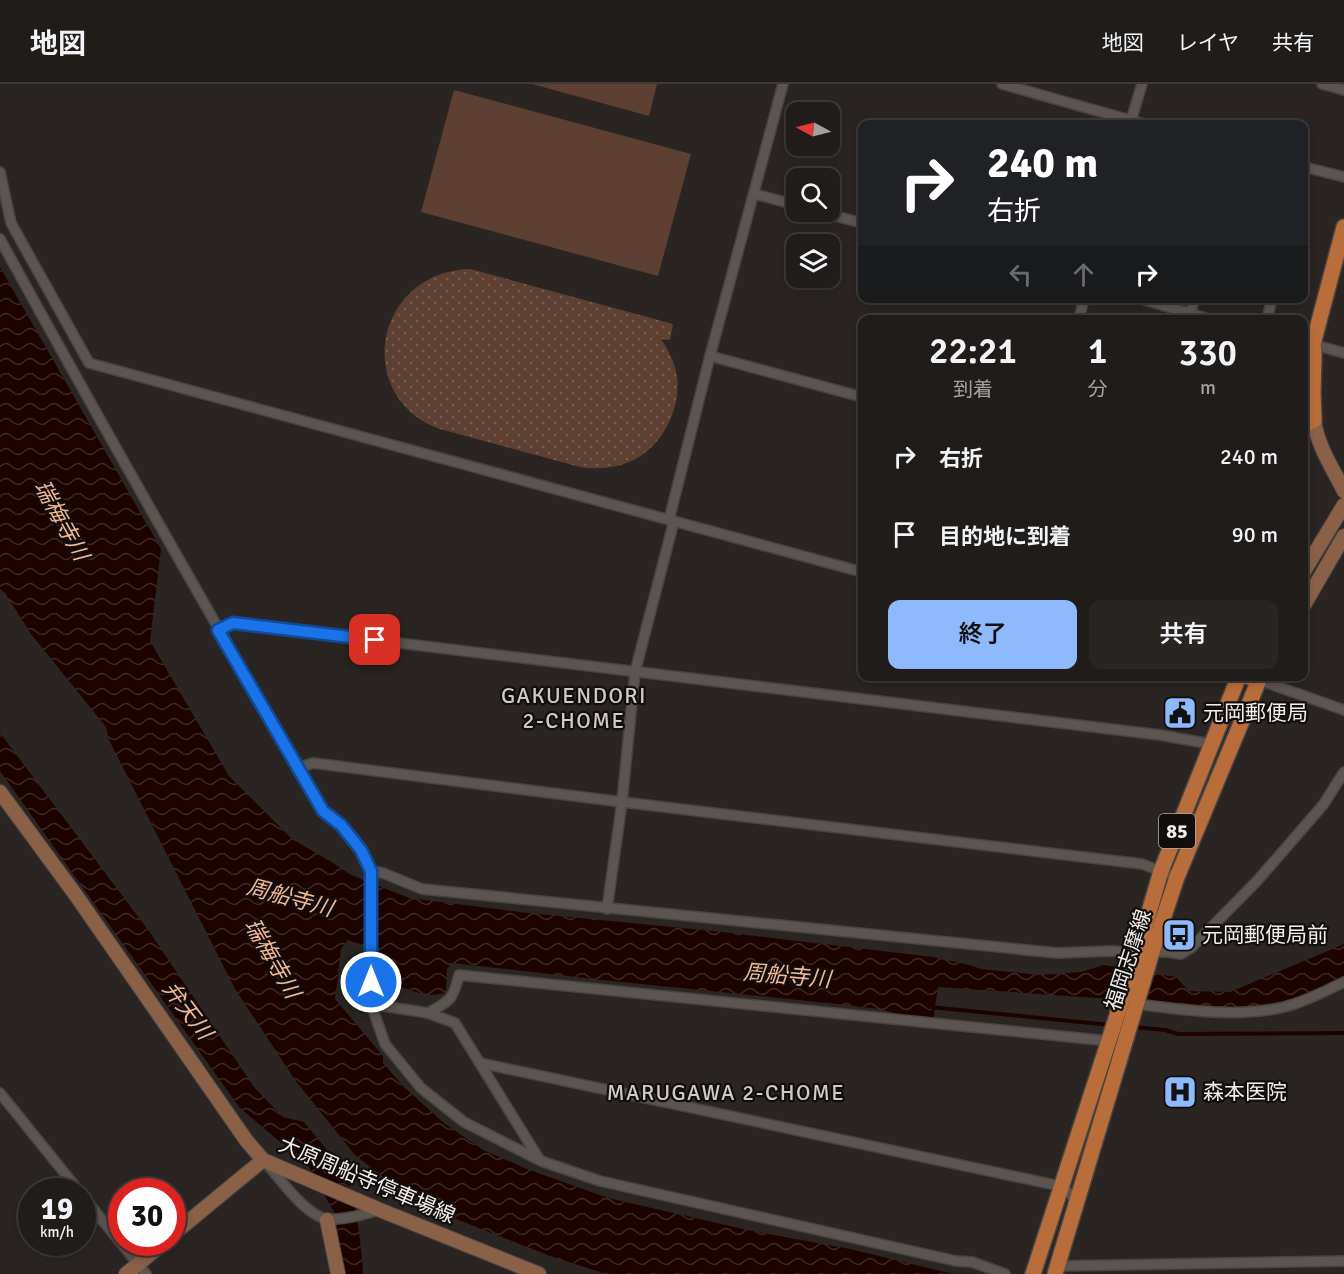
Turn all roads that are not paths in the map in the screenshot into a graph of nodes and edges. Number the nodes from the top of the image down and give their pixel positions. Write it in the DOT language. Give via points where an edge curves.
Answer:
graph roads {
  1 [pos="783,84"];
  2 [pos="1002,84"];
  3 [pos="1142,84"];
  4 [pos="1322,84"];
  5 [pos="1344,90"];
  6 [pos="1121,120"];
  7 [pos="1132,120"];
  8 [pos="1308,167"];
  9 [pos="0,172"];
  10 [pos="1344,177"];
  11 [pos="755,194"];
  12 [pos="786,202"];
  13 [pos="840,217"];
  14 [pos="858,222"];
  15 [pos="1344,227"];
  16 [pos="0,239"];
  17 [pos="1152,303"];
  18 [pos="1186,315"];
  19 [pos="1308,343"];
  20 [pos="1344,352"];
  21 [pos="710,356"];
  22 [pos="858,396"];
  23 [pos="1309,422"];
  24 [pos="1344,491"];
  25 [pos="1344,505"];
  26 [pos="671,521"];
  27 [pos="1344,536"];
  28 [pos="1308,564"];
  29 [pos="858,571"];
  30 [pos="1308,598"];
  31 [pos="218,630"];
  32 [pos="635,672"];
  33 [pos="1237,681"];
  34 [pos="1254,681"];
  35 [pos="1263,681"];
  36 [pos="1344,710"];
  37 [pos="1211,744"];
  38 [pos="298,768"];
  39 [pos="1344,772"];
  40 [pos="0,792"];
  41 [pos="622,802"];
  42 [pos="371,871"];
  43 [pos="1161,871"];
  44 [pos="1178,877"];
  45 [pos="607,909"];
  46 [pos="1142,955"];
  47 [pos="1344,982"];
  48 [pos="371,1004"];
  49 [pos="1136,1004"];
  50 [pos="428,1013"];
  51 [pos="1109,1041"];
  52 [pos="480,1063"];
  53 [pos="0,1093"];
  54 [pos="263,1160"];
  55 [pos="541,1161"];
  56 [pos="69,1178"];
  57 [pos="1060,1186"];
  58 [pos="1078,1200"];
  59 [pos="380,1210"];
  60 [pos="96,1212"];
  61 [pos="327,1220"];
  62 [pos="186,1224"];
  63 [pos="153,1256"];
  64 [pos="1344,1261"];
  65 [pos="142,1269"];
  66 [pos="1057,1270"];
  67 [pos="126,1274"];
  68 [pos="338,1274"];
  69 [pos="538,1274"];
  70 [pos="1005,1274"];
  71 [pos="1033,1274"];
  1 -- 11 [label="street"];
  2 -- 6 [label="street"];
  3 -- 7 [label="street"];
  4 -- 5 [label="street"];
  8 -- 10 [label="street"];
  9 -- 26 [label="street" via="10,223 89,363"];
  11 -- 12 [label="street"];
  11 -- 21 [label="street"];
  13 -- 14 [label="street"];
  15 -- 19 [label="main road"];
  16 -- 31 [label="street"];
  17 -- 18 [label="street"];
  19 -- 20 [label="street"];
  19 -- 23 [label="main road" via="1314,354"];
  21 -- 22 [label="street"];
  21 -- 26 [label="street"];
  23 -- 24 [label="main road" via="1315,426"];
  25 -- 28 [label="main road"];
  26 -- 29 [label="street"];
  26 -- 32 [label="street"];
  27 -- 30 [label="main road"];
  31 -- 32 [label="street" via="233,623"];
  31 -- 38 [label="street"];
  32 -- 37 [label="street"];
  32 -- 41 [label="street"];
  33 -- 37 [label="main road, 福岡志摩線 / 85"];
  34 -- 44 [label="main road, 福岡志摩線 / 85"];
  35 -- 36 [label="street"];
  37 -- 43 [label="main road, 福岡志摩線 / 85"];
  38 -- 41 [label="street" via="313,763"];
  38 -- 42 [label="street" via="323,811 354,841"];
  39 -- 46 [label="street" via="1323,806 1191,948 1181,954"];
  40 -- 54 [label="main road, 大原周船寺停車場線"];
  41 -- 43 [label="street" via="1142,864"];
  41 -- 45 [label="street"];
  42 -- 45 [label="street" via="422,889"];
  42 -- 48 [label="street"];
  43 -- 44 [label="street"];
  43 -- 46 [label="main road, 福岡志摩線 / 85"];
  44 -- 46 [label="main road, 福岡志摩線 / 85"];
  45 -- 46 [label="street" via="1057,953 1112,951"];
  46 -- 49 [label="main road, 福岡志摩線 / 85"];
  46 -- 51 [label="main road, 85"];
  47 -- 49 [label="street" via="1285,1007 1264,1010 1225,1012"];
  48 -- 50 [label="street"];
  48 -- 55 [label="street" via="385,1044 421,1088 464,1122"];
  49 -- 58 [label="main road, 福岡志摩線 / 85"];
  50 -- 51 [label="street" via="451,999 459,975"];
  50 -- 52 [label="street" via="455,1023"];
  51 -- 57 [label="main road, 福岡志摩線 / 85"];
  52 -- 55 [label="street"];
  52 -- 57 [label="street"];
  53 -- 56 [label="street"];
  54 -- 59 [label="main road, 大原周船寺停車場線"];
  54 -- 61 [label="street" via="308,1210"];
  54 -- 62 [label="main road"];
  55 -- 70 [label="street" via="600,1181 972,1262"];
  57 -- 58 [label="street"];
  57 -- 71 [label="main road, 福岡志摩線 / 85"];
  58 -- 66 [label="main road, 福岡志摩線 / 85"];
  59 -- 61 [label="street"];
  59 -- 69 [label="main road, 大原周船寺停車場線"];
  60 -- 65 [label="street"];
  61 -- 68 [label="main road"];
  63 -- 65 [label="main road"];
  64 -- 66 [label="street"];
  65 -- 67 [label="main road"];
}
